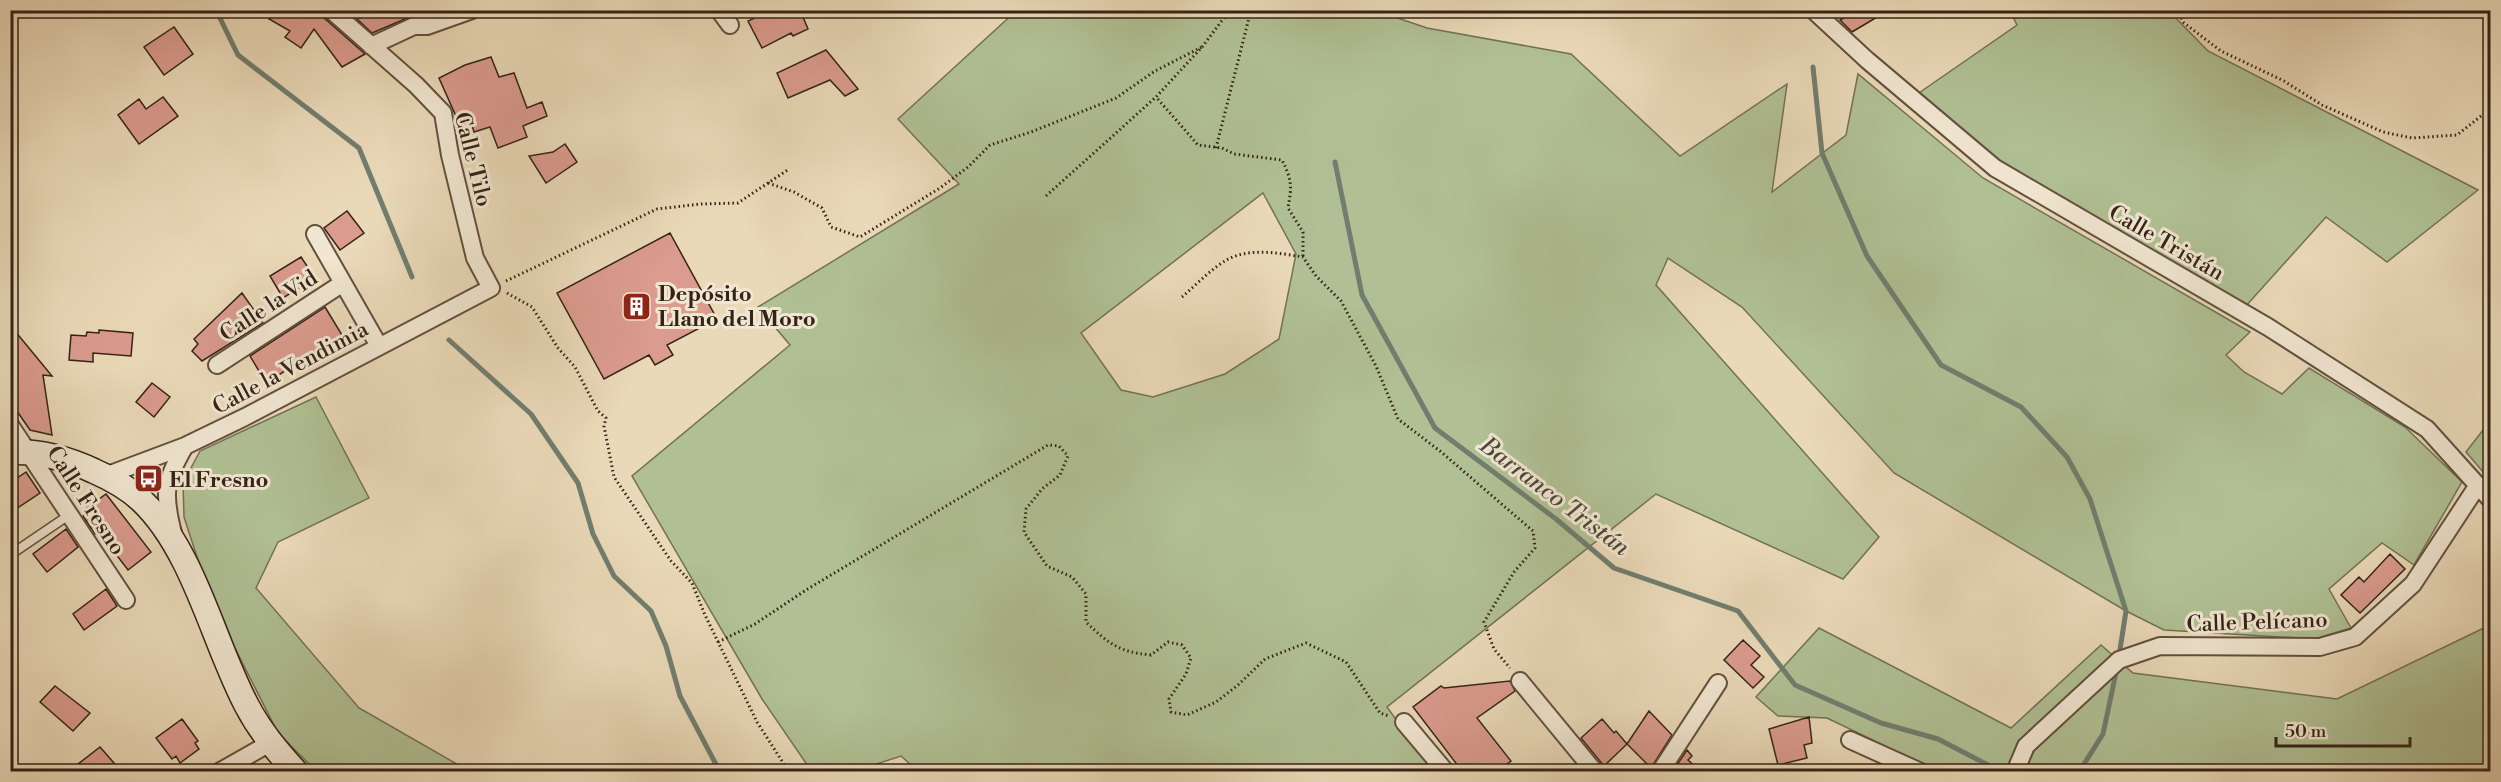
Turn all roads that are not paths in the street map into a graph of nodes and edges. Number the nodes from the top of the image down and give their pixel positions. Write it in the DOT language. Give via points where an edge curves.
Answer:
graph roads {
  1 [pos="331,10"];
  2 [pos="472,10"];
  3 [pos="719,10"];
  4 [pos="1818,15"];
  5 [pos="730,25"];
  6 [pos="370,46"];
  7 [pos="315,234"];
  8 [pos="343,283"];
  9 [pos="491,288"];
  10 [pos="379,346"];
  11 [pos="217,365"];
  12 [pos="10,424"];
  13 [pos="185,446"];
  14 [pos="20,452"];
  15 [pos="105,476"];
  16 [pos="2478,485"];
  17 [pos="2490,499"];
  18 [pos="69,515"];
  19 [pos="178,548"];
  20 [pos="10,555"];
  21 [pos="126,600"];
  22 [pos="1520,681"];
  23 [pos="1718,683"];
  24 [pos="1404,722"];
  25 [pos="1850,740"];
  26 [pos="270,743"];
  27 [pos="219,771"];
  28 [pos="296,771"];
  29 [pos="1446,771"];
  30 [pos="1595,771"];
  31 [pos="1660,771"];
  32 [pos="1921,771"];
  33 [pos="2015,771"];
  1 -- 6 [label="street, Calle Tilo"];
  2 -- 6 [label="street" via="427,26 414,26"];
  3 -- 5 [label="street"];
  4 -- 16 [label="street, Calle Tristán" via="1995,168 2268,327 2427,429"];
  6 -- 9 [label="street, Calle Tilo" via="443,113 475,258"];
  7 -- 8 [label="street"];
  8 -- 10 [label="street"];
  8 -- 11 [label="street, Calle la Vid"];
  9 -- 10 [label="street, Calle la Vendimia"];
  10 -- 13 [label="street, Calle la Vendimia"];
  12 -- 14 [label="street, Calle Fresno"];
  13 -- 15 [label="street, Calle la Vendimia"];
  13 -- 19 [label="street" via="166,486 166,504"];
  14 -- 15 [label="main road" via="62,458"];
  14 -- 18 [label="street, Calle Fresno"];
  15 -- 19 [label="main road" via="141,500"];
  16 -- 17 [label="street, Calle Tristán"];
  16 -- 33 [label="street, Calle Pelícano" via="2413,584 2355,637 2320,647 2160,646 2118,660 2026,746"];
  18 -- 20 [label="lane"];
  18 -- 21 [label="street, Calle Fresno"];
  19 -- 26 [label="main road" via="247,706"];
  22 -- 30 [label="street"];
  23 -- 31 [label="street"];
  24 -- 29 [label="street"];
  25 -- 32 [label="street"];
  26 -- 27 [label="street"];
  26 -- 28 [label="main road"];
}
